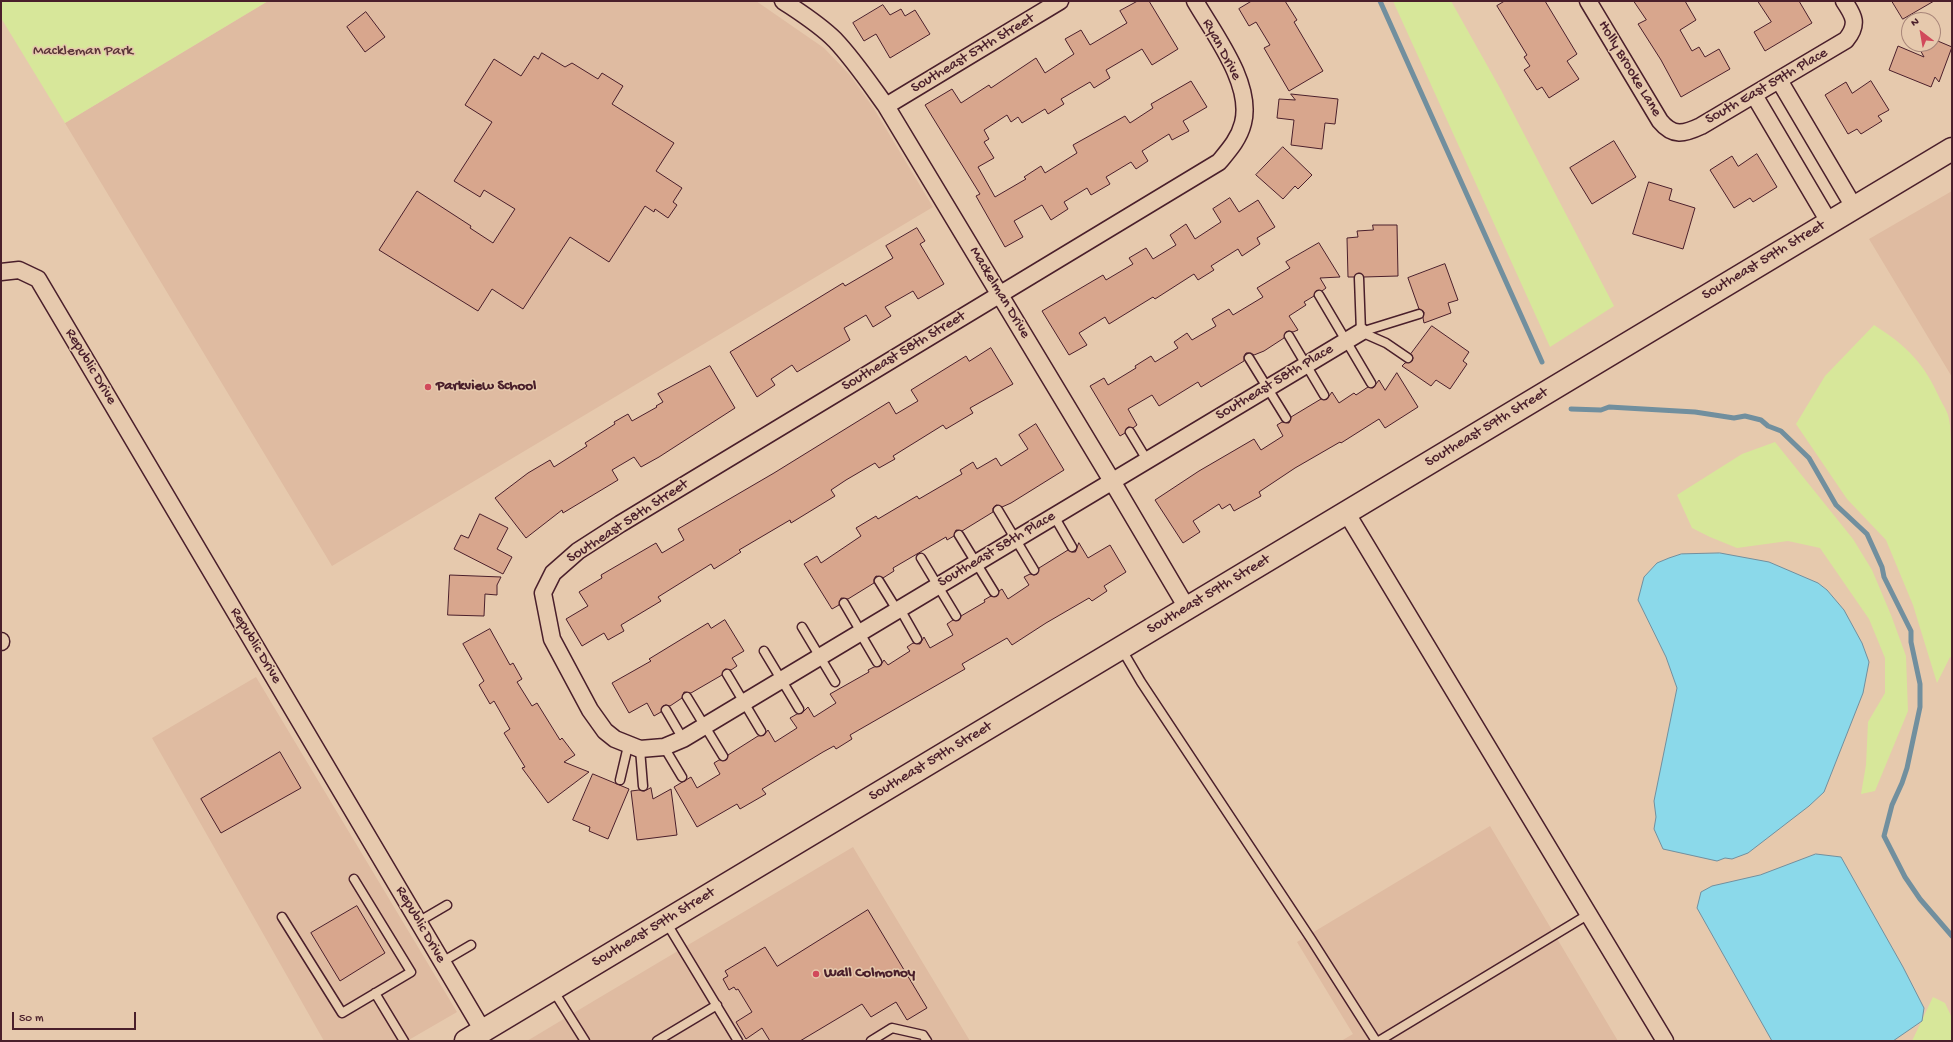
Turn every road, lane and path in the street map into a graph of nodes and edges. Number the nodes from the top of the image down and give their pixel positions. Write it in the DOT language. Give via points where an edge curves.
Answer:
graph roads {
  1 [pos="783,1"];
  2 [pos="1060,1"];
  3 [pos="1195,1"];
  4 [pos="1588,1"];
  5 [pos="1844,1"];
  6 [pos="1779,80"];
  7 [pos="1754,95"];
  8 [pos="1244,100"];
  9 [pos="886,106"];
  10 [pos="1674,132"];
  11 [pos="1952,149"];
  12 [pos="1854,207"];
  13 [pos="1829,222"];
  14 [pos="1,272"];
  15 [pos="1359,278"];
  16 [pos="1000,294"];
  17 [pos="1319,295"];
  18 [pos="1419,314"];
  19 [pos="1361,332"];
  20 [pos="1289,336"];
  21 [pos="1346,341"];
  22 [pos="1249,358"];
  23 [pos="1408,358"];
  24 [pos="1306,365"];
  25 [pos="1371,383"];
  26 [pos="1267,388"];
  27 [pos="1324,395"];
  28 [pos="1286,418"];
  29 [pos="1130,432"];
  30 [pos="1147,460"];
  31 [pos="1112,481"];
  32 [pos="998,510"];
  33 [pos="1346,512"];
  34 [pos="1054,516"];
  35 [pos="959,535"];
  36 [pos="1016,539"];
  37 [pos="1072,547"];
  38 [pos="921,558"];
  39 [pos="976,563"];
  40 [pos="1034,570"];
  41 [pos="879,581"];
  42 [pos="938,586"];
  43 [pos="994,592"];
  44 [pos="844,603"];
  45 [pos="1187,608"];
  46 [pos="898,609"];
  47 [pos="956,616"];
  48 [pos="802,627"];
  49 [pos="860,632"];
  50 [pos="918,639"];
  51 [pos="1121,648"];
  52 [pos="764,651"];
  53 [pos="820,656"];
  54 [pos="877,662"];
  55 [pos="727,674"];
  56 [pos="781,680"];
  57 [pos="835,682"];
  58 [pos="687,696"];
  59 [pos="744,702"];
  60 [pos="799,709"];
  61 [pos="666,710"];
  62 [pos="705,726"];
  63 [pos="761,731"];
  64 [pos="683,739"];
  65 [pos="664,747"];
  66 [pos="634,748"];
  67 [pos="723,756"];
  68 [pos="682,777"];
  69 [pos="620,780"];
  70 [pos="643,786"];
  71 [pos="354,879"];
  72 [pos="447,905"];
  73 [pos="1589,914"];
  74 [pos="282,917"];
  75 [pos="666,921"];
  76 [pos="418,922"];
  77 [pos="471,945"];
  78 [pos="442,962"];
  79 [pos="552,989"];
  80 [pos="375,993"];
  81 [pos="717,1005"];
  82 [pos="474,1036"];
  83 [pos="583,1040"];
  84 [pos="404,1041"];
  85 [pos="657,1041"];
  86 [pos="738,1041"];
  87 [pos="871,1041"];
  88 [pos="927,1041"];
  89 [pos="1377,1041"];
  90 [pos="1665,1041"];
  1 -- 9 [label="street, Mackelman Drive" via="813,20 835,40"];
  2 -- 9 [label="street, Southeast 57th Street"];
  3 -- 8 [label="street, Ryan Drive" via="1238,75"];
  4 -- 10 [label="street, Holly Brooke Lane" via="1660,121"];
  5 -- 6 [label="street, South East 59th Place" via="1851,12 1854,28 1846,40"];
  6 -- 7 [label="street, South East 59th Place"];
  6 -- 12 [label="street"];
  7 -- 10 [label="street, South East 59th Place" via="1692,130"];
  7 -- 13 [label="street"];
  8 -- 16 [label="street, Southeast 58th Street" via="1243,123 1233,146 1219,162"];
  9 -- 16 [label="street, Mackelman Drive"];
  11 -- 12 [label="main road, Southeast 59th Street"];
  12 -- 13 [label="main road, Southeast 59th Street"];
  13 -- 33 [label="main road, Southeast 59th Street"];
  14 -- 76 [label="street, Republic Drive" via="19,270 38,279"];
  15 -- 19 [label="lane"];
  16 -- 31 [label="street, Mackelman Drive"];
  16 -- 66 [label="street, Southeast 58th Street" via="608,532 578,551 553,573 542,593 552,638 590,710 605,731"];
  17 -- 21 [label="lane"];
  18 -- 19 [label="lane"];
  19 -- 21 [label="street, Southeast 58th Place"];
  19 -- 23 [label="lane" via="1386,343"];
  20 -- 24 [label="lane"];
  21 -- 24 [label="street, Southeast 58th Place"];
  21 -- 25 [label="lane"];
  22 -- 26 [label="lane"];
  24 -- 26 [label="street, Southeast 58th Place"];
  24 -- 27 [label="lane"];
  26 -- 28 [label="lane"];
  26 -- 30 [label="street, Southeast 58th Place"];
  29 -- 30 [label="lane"];
  30 -- 31 [label="street, Southeast 58th Place"];
  31 -- 34 [label="street, Southeast 58th Place"];
  31 -- 45 [label="street, Mackelman Drive"];
  32 -- 36 [label="lane"];
  33 -- 45 [label="main road, Southeast 59th Street"];
  33 -- 73 [label="street"];
  34 -- 36 [label="street, Southeast 58th Place"];
  34 -- 37 [label="lane"];
  35 -- 39 [label="lane"];
  36 -- 39 [label="street, Southeast 58th Place"];
  36 -- 40 [label="lane"];
  38 -- 42 [label="lane"];
  39 -- 42 [label="street, Southeast 58th Place"];
  39 -- 43 [label="lane"];
  41 -- 46 [label="lane"];
  42 -- 46 [label="street, Southeast 58th Place"];
  42 -- 47 [label="lane"];
  44 -- 49 [label="lane"];
  45 -- 51 [label="main road, Southeast 59th Street"];
  46 -- 49 [label="street, Southeast 58th Place"];
  46 -- 50 [label="lane"];
  48 -- 53 [label="lane"];
  49 -- 53 [label="street, Southeast 58th Place"];
  49 -- 54 [label="lane"];
  51 -- 75 [label="main road, Southeast 59th Street"];
  51 -- 89 [label="lane"];
  52 -- 56 [label="lane"];
  53 -- 56 [label="street, Southeast 58th Place"];
  53 -- 57 [label="lane"];
  55 -- 59 [label="lane"];
  56 -- 59 [label="street, Southeast 58th Place"];
  56 -- 60 [label="lane"];
  58 -- 62 [label="lane"];
  59 -- 62 [label="street, Southeast 58th Place"];
  59 -- 63 [label="lane"];
  61 -- 64 [label="lane"];
  62 -- 64 [label="street, Southeast 58th Place"];
  62 -- 67 [label="lane"];
  64 -- 65 [label="street, Southeast 58th Place"];
  65 -- 66 [label="street, Southeast 58th Place"];
  65 -- 68 [label="lane"];
  66 -- 69 [label="lane"];
  66 -- 70 [label="lane"];
  71 -- 80 [label="lane" via="410,972"];
  72 -- 76 [label="lane"];
  73 -- 89 [label="lane"];
  73 -- 90 [label="street"];
  74 -- 80 [label="lane" via="342,1013"];
  75 -- 79 [label="main road, Southeast 59th Street"];
  75 -- 81 [label="lane"];
  76 -- 78 [label="street, Republic Drive"];
  77 -- 78 [label="lane"];
  78 -- 82 [label="street, Republic Drive"];
  79 -- 82 [label="main road, Southeast 59th Street"];
  79 -- 83 [label="lane"];
  80 -- 84 [label="lane"];
  81 -- 85 [label="lane"];
  81 -- 86 [label="lane"];
  87 -- 88 [label="lane" via="892,1028 923,1035"];
}
